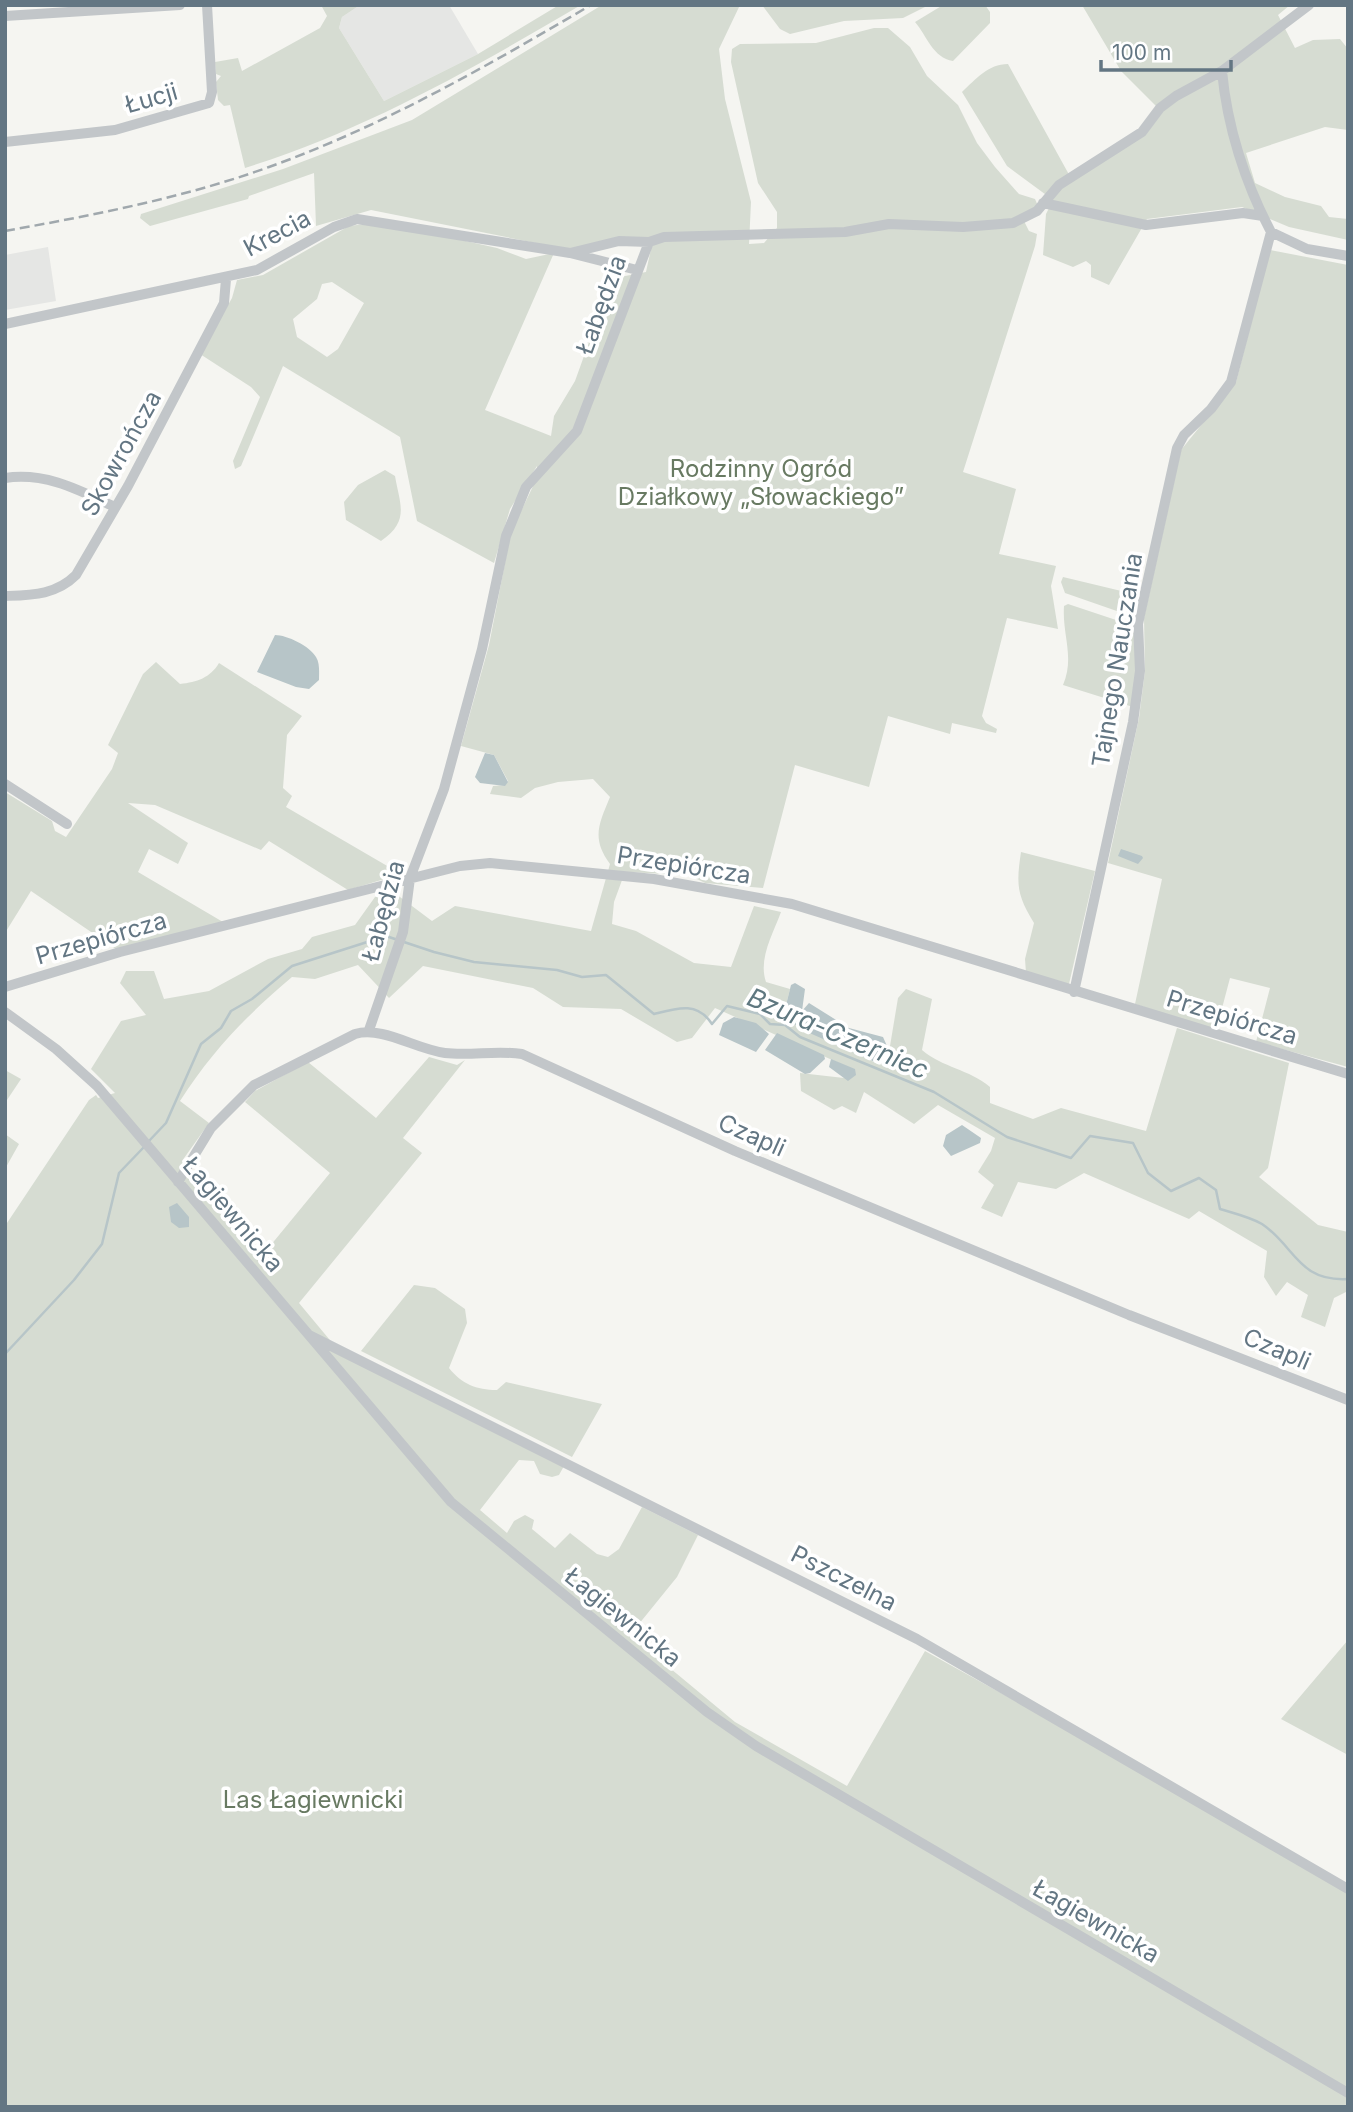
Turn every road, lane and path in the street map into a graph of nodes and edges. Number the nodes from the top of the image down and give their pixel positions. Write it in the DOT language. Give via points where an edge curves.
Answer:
graph roads {
  1 [pos="180,5"];
  2 [pos="207,5"];
  3 [pos="1309,5"];
  4 [pos="5,16"];
  5 [pos="1222,71"];
  6 [pos="5,142"];
  7 [pos="1043,203"];
  8 [pos="1263,216"];
  9 [pos="1271,232"];
  10 [pos="649,242"];
  11 [pos="570,253"];
  12 [pos="1348,256"];
  13 [pos="637,270"];
  14 [pos="226,279"];
  15 [pos="5,324"];
  16 [pos="5,478"];
  17 [pos="115,507"];
  18 [pos="5,596"];
  19 [pos="5,784"];
  20 [pos="67,824"];
  21 [pos="410,878"];
  22 [pos="5,987"];
  23 [pos="1074,992"];
  24 [pos="5,1012"];
  25 [pos="369,1030"];
  26 [pos="1348,1074"];
  27 [pos="178,1182"];
  28 [pos="306,1333"];
  29 [pos="1348,1400"];
  30 [pos="1348,1889"];
  31 [pos="1348,2093"];
  1 -- 4 [label="street"];
  2 -- 6 [label="street, Łucji" via="209,103 115,130"];
  3 -- 5 [label="street, Łabędzia"];
  5 -- 7 [label="street, Łabędzia" via="1176,96 1142,132 1059,185"];
  5 -- 8 [label="street" via="1242,164"];
  7 -- 8 [label="street" via="1146,225 1243,213"];
  7 -- 10 [label="street, Łabędzia" via="1013,223 963,227 889,224 845,232 664,237"];
  8 -- 9 [label="street"];
  9 -- 12 [label="street" via="1307,249"];
  9 -- 23 [label="street, Tajnego Nauczania" via="1231,382 1177,448 1138,624 1140,671 1133,722"];
  10 -- 11 [label="street, Krecia" via="612,242"];
  10 -- 13 [label="street, Łabędzia"];
  11 -- 13 [label="street, Krecia"];
  11 -- 14 [label="street, Krecia" via="366,219 334,227 262,268"];
  13 -- 21 [label="street, Łabędzia" via="577,431 536,474 519,501 501,553 482,649 444,789"];
  14 -- 15 [label="street, Krecia"];
  14 -- 17 [label="street, Skowrończa" via="224,303"];
  16 -- 17 [label="street" via="56,481"];
  17 -- 18 [label="street, Skowrończa" via="69,582 45,594"];
  19 -- 20 [label="street"];
  21 -- 22 [label="street, Przepiórcza" via="120,952"];
  21 -- 23 [label="street, Przepiórcza" via="482,863 654,879 792,904"];
  21 -- 25 [label="street, Łabędzia" via="403,932"];
  23 -- 26 [label="street, Przepiórcza"];
  24 -- 27 [label="street, Łagiewnicka" via="86,1075"];
  25 -- 27 [label="street" via="254,1085 211,1128"];
  25 -- 29 [label="street, Czapli" via="445,1053 522,1054 735,1151 1129,1315"];
  27 -- 28 [label="street, Łagiewnicka"];
  28 -- 30 [label="street, Pszczelna" via="918,1639"];
  28 -- 31 [label="street, Łagiewnicka" via="457,1508 723,1725"];
}
